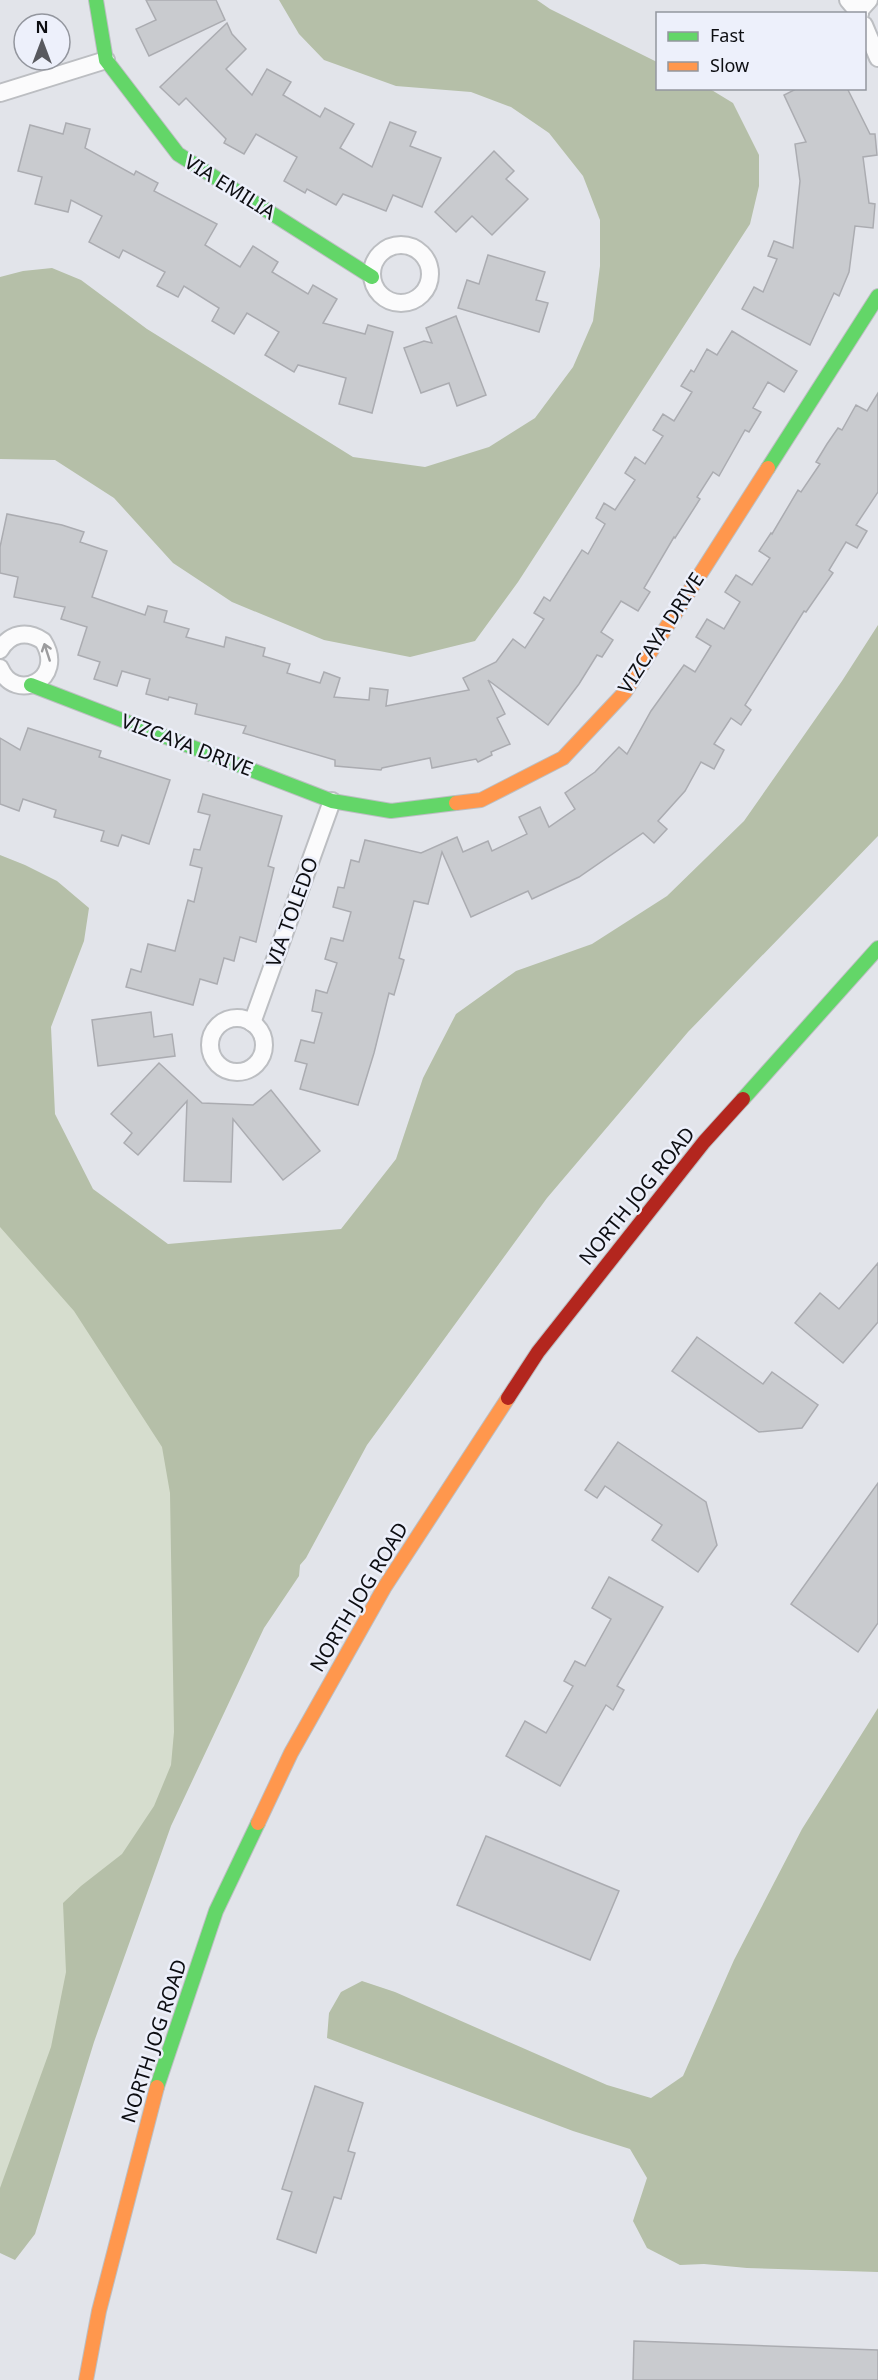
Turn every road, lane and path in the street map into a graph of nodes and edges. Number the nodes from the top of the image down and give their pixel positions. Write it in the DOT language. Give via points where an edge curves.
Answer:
graph roads {
  1 [pos="96,0"];
  2 [pos="866,26"];
  3 [pos="878,58"];
  4 [pos="106,60"];
  5 [pos="0,93"];
  6 [pos="372,277"];
  7 [pos="878,296"];
  8 [pos="0,650"];
  9 [pos="0,668"];
  10 [pos="31,685"];
  11 [pos="332,801"];
  12 [pos="878,948"];
  13 [pos="252,1023"];
  14 [pos="86,2380"];
  1 -- 4 [label="street, VIA EMILIA"];
  2 -- 3 [label="street"];
  4 -- 5 [label="street"];
  4 -- 6 [label="street, VIA EMILIA" via="178,154"];
  7 -- 11 [label="street, VIZCAYA DRIVE" via="625,692 563,758 481,800 390,810"];
  10 -- 8 [label="street, one-way" via="49,667 43,641 27,634 18,635"];
  9 -- 10 [label="street, VIZCAYA DRIVE" via="15,684"];
  10 -- 11 [label="street, VIZCAYA DRIVE"];
  11 -- 13 [label="street, VIA TOLEDO"];
  12 -- 14 [label="street, NORTH JOG ROAD" via="704,1142 536,1355 384,1588 291,1753 216,1911 152,2103 99,2311"];
}
